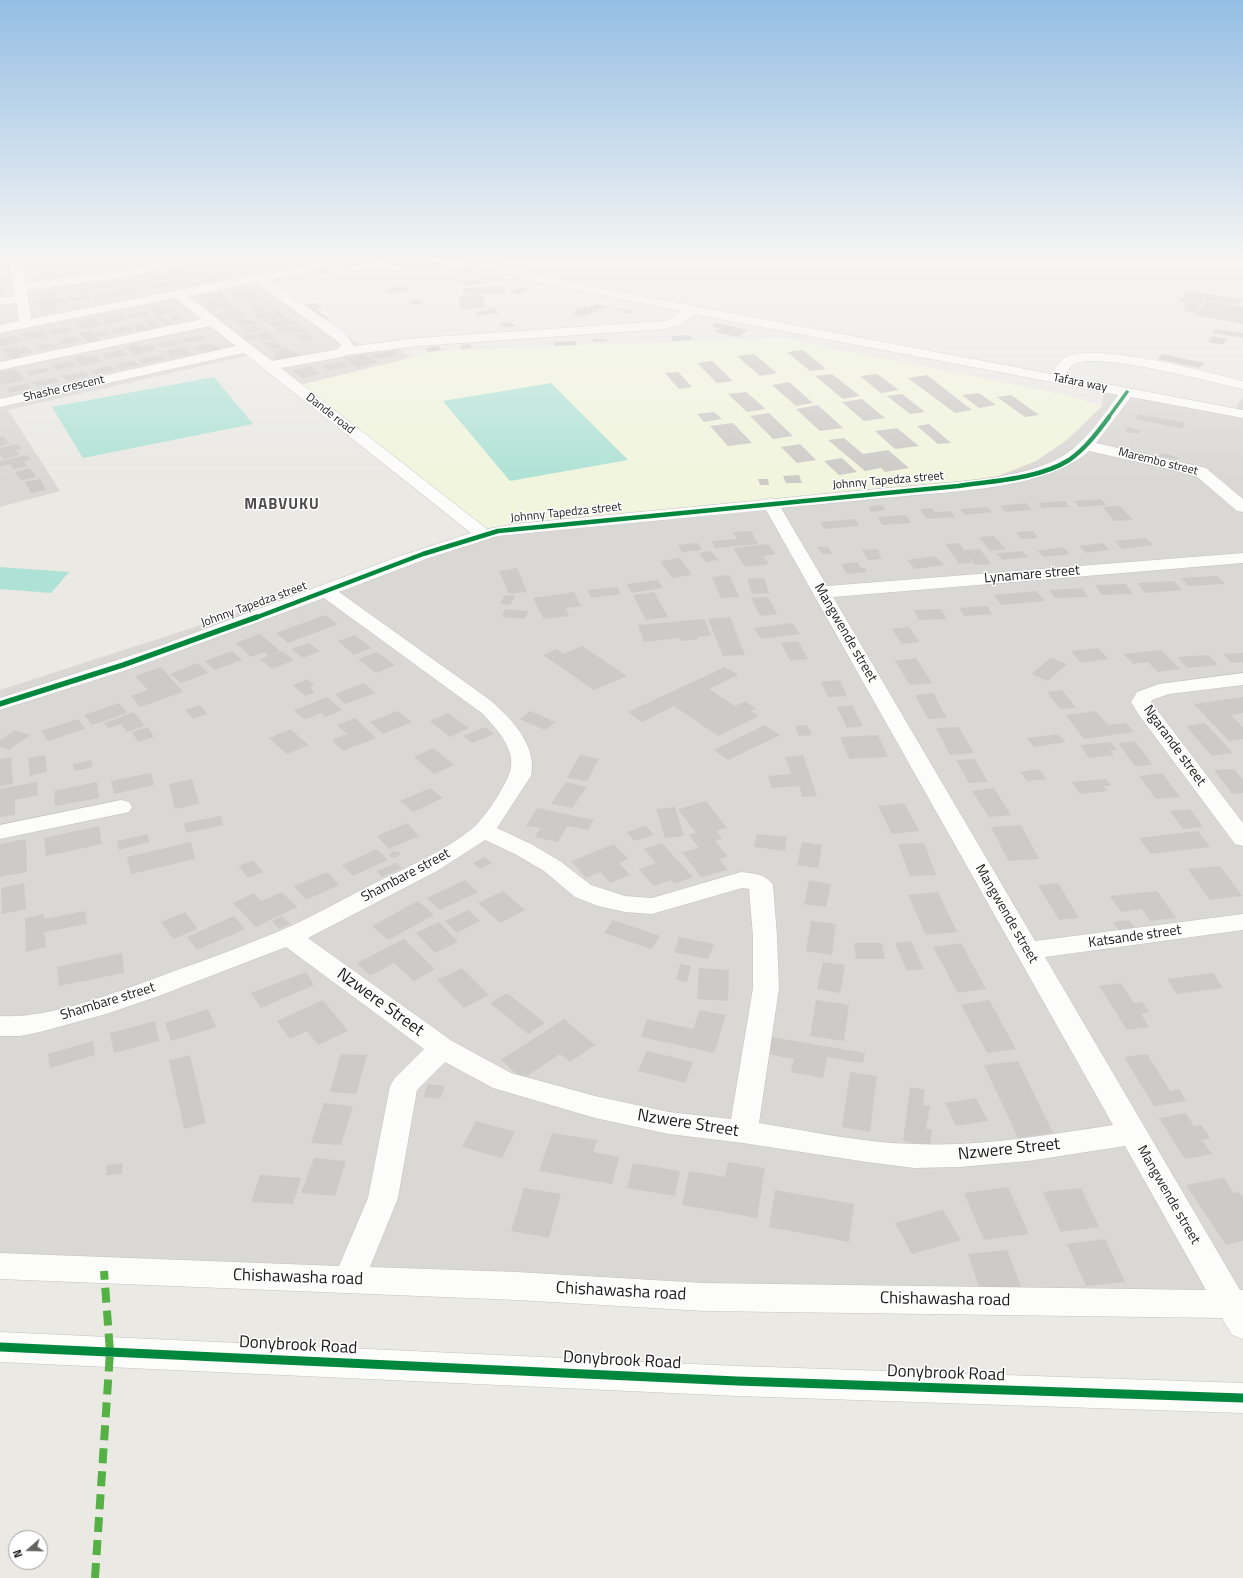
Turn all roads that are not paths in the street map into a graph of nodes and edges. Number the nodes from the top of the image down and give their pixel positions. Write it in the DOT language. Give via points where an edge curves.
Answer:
graph roads {
  1 [pos="158,333"];
  2 [pos="227,333"];
  3 [pos="335,333"];
  4 [pos="562,333"];
  5 [pos="814,333"];
  6 [pos="246,348"];
  7 [pos="344,351"];
  8 [pos="0,366"];
  9 [pos="268,366"];
  10 [pos="1057,379"];
  11 [pos="1243,385"];
  12 [pos="1126,392"];
  13 [pos="0,403"];
  14 [pos="1243,414"];
  15 [pos="1085,445"];
  16 [pos="770,503"];
  17 [pos="1243,506"];
  18 [pos="483,534"];
  19 [pos="1243,558"];
  20 [pos="326,591"];
  21 [pos="822,592"];
  22 [pos="1243,679"];
  23 [pos="0,704"];
  24 [pos="121,807"];
  25 [pos="484,831"];
  26 [pos="0,832"];
  27 [pos="1243,839"];
  28 [pos="1243,922"];
  29 [pos="289,937"];
  30 [pos="1027,952"];
  31 [pos="0,1026"];
  32 [pos="442,1048"];
  33 [pos="743,1132"];
  34 [pos="1133,1133"];
  35 [pos="0,1266"];
  36 [pos="349,1279"];
  37 [pos="1239,1311"];
  38 [pos="0,1347"];
  39 [pos="1243,1398"];
  1 -- 8 [label="street"];
  2 -- 6 [label="street, Dande road"];
  3 -- 7 [label="street" via="348,345"];
  4 -- 7 [label="street" via="423,341"];
  5 -- 10 [label="street, Tafara way"];
  6 -- 9 [label="street, Dande road"];
  6 -- 13 [label="street, Shashe crescent"];
  7 -- 9 [label="street"];
  9 -- 18 [label="street, Dande road"];
  10 -- 11 [label="street" via="1066,363 1080,358 1097,357 1211,376"];
  10 -- 12 [label="street, Tafara way"];
  12 -- 14 [label="street, Tafara way"];
  12 -- 15 [label="street, Johnny Tapedza street"];
  15 -- 16 [label="street, Johnny Tapedza street" via="1061,464 999,480"];
  15 -- 17 [label="street, Marembo street" via="1200,471"];
  16 -- 18 [label="street, Johnny Tapedza street"];
  16 -- 21 [label="street, Mangwende street"];
  18 -- 20 [label="street, Johnny Tapedza street"];
  19 -- 21 [label="street, Lynamare street"];
  20 -- 23 [label="street, Johnny Tapedza street" via="117,666"];
  20 -- 25 [label="street, Shambare street" via="483,704 497,716 509,732 522,763 521,776"];
  21 -- 30 [label="street, Mangwende street"];
  22 -- 27 [label="street, Ngarande street" via="1158,689 1144,696 1141,702"];
  24 -- 26 [label="street"];
  25 -- 29 [label="street, Shambare street" via="442,858"];
  25 -- 33 [label="street" via="552,866 583,891 625,904 652,906 741,880 754,881 761,885 766,988"];
  28 -- 30 [label="street, Katsande street"];
  29 -- 31 [label="street, Shambare street" via="101,1006 36,1023"];
  29 -- 32 [label="street, Nzwere Street"];
  30 -- 34 [label="street, Mangwende street"];
  32 -- 33 [label="street, Nzwere Street" via="503,1080 538,1092 668,1123"];
  32 -- 36 [label="street" via="404,1086 383,1198"];
  33 -- 34 [label="street, Nzwere Street" via="914,1156 1028,1150"];
  34 -- 37 [label="street, Mangwende street"];
  35 -- 36 [label="street, Chishawasha road"];
  36 -- 37 [label="street, Chishawasha road" via="704,1297"];
  38 -- 39 [label="street, Donybrook Road" via="737,1380"];
}
